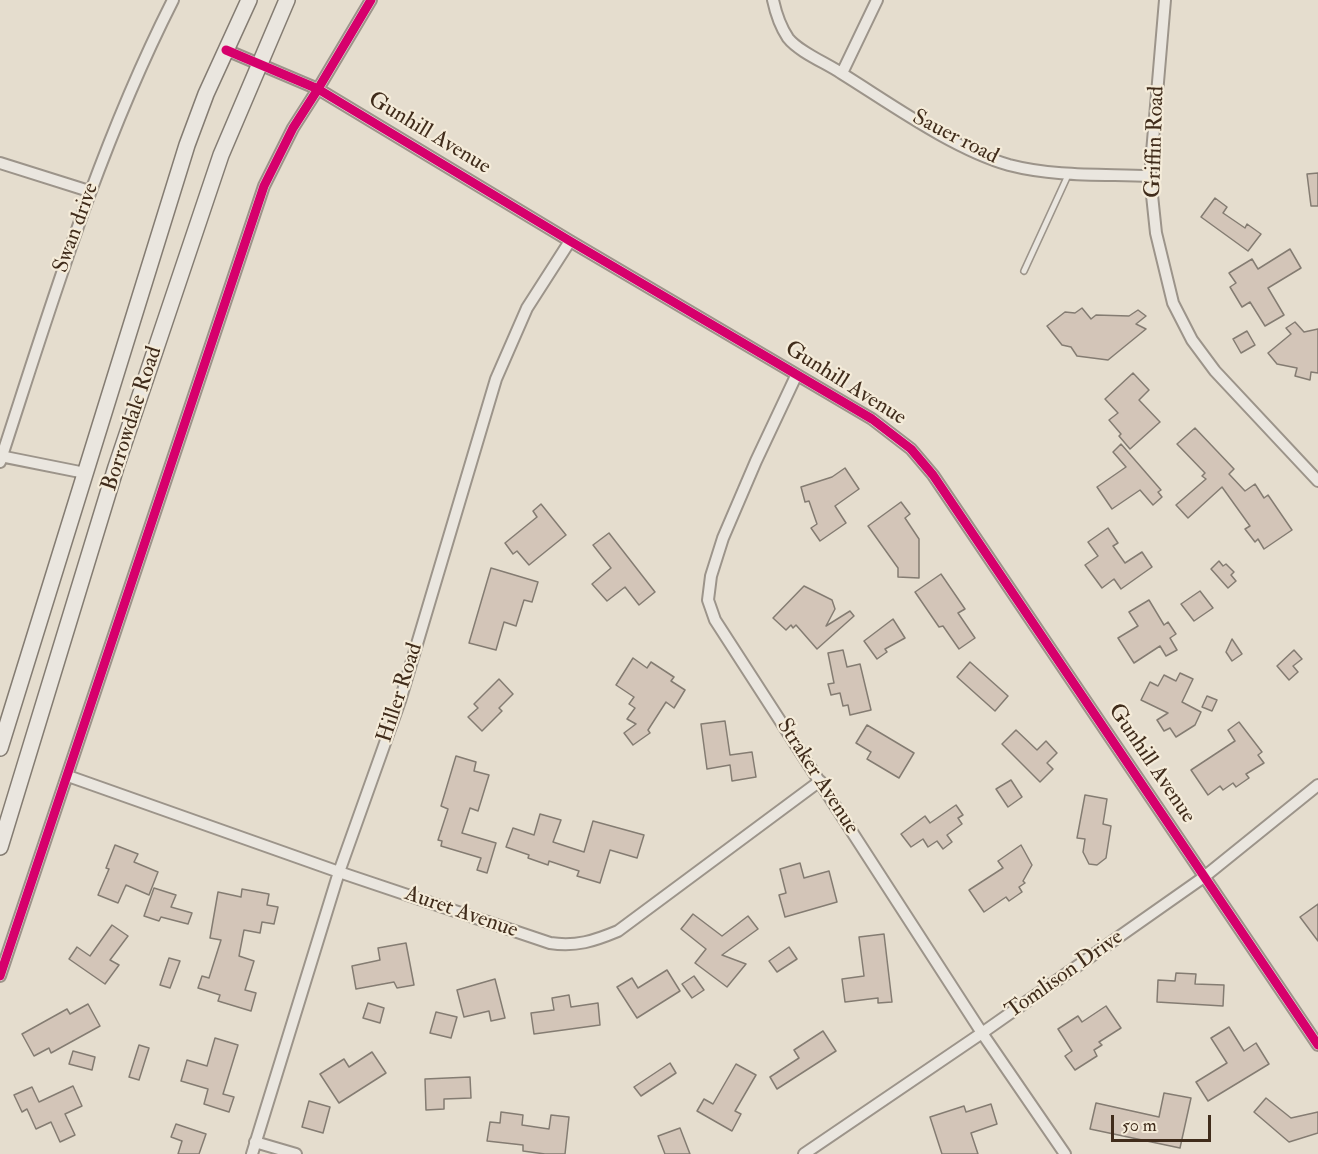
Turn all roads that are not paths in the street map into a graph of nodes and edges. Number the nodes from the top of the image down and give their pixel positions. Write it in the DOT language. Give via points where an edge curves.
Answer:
graph roads {
  1 [pos="172,0"];
  2 [pos="249,0"];
  3 [pos="287,0"];
  4 [pos="371,0"];
  5 [pos="773,0"];
  6 [pos="877,0"];
  7 [pos="1165,0"];
  8 [pos="226,50"];
  9 [pos="259,65"];
  10 [pos="842,73"];
  11 [pos="318,89"];
  12 [pos="0,163"];
  13 [pos="1069,173"];
  14 [pos="1150,176"];
  15 [pos="89,191"];
  16 [pos="570,242"];
  17 [pos="1024,271"];
  18 [pos="796,376"];
  19 [pos="1,459"];
  20 [pos="85,473"];
  21 [pos="1318,481"];
  22 [pos="0,748"];
  23 [pos="68,776"];
  24 [pos="820,781"];
  25 [pos="1318,785"];
  26 [pos="0,847"];
  27 [pos="339,872"];
  28 [pos="1204,877"];
  29 [pos="0,976"];
  30 [pos="982,1033"];
  31 [pos="1318,1045"];
  32 [pos="255,1142"];
  33 [pos="252,1154"];
  34 [pos="296,1154"];
  35 [pos="804,1154"];
  36 [pos="1065,1154"];
  1 -- 15 [label="street, Swan drive"];
  2 -- 8 [label="main road, Borrowdale Road"];
  3 -- 9 [label="main road, Borrowdale Road"];
  4 -- 11 [label="street"];
  5 -- 10 [label="street, Sauer road" via="789,40"];
  6 -- 10 [label="street"];
  7 -- 14 [label="street, Griffin Road"];
  8 -- 9 [label="street, Gunhill Avenue"];
  8 -- 20 [label="main road, Borrowdale Road" via="187,145"];
  9 -- 11 [label="street, Gunhill Avenue"];
  9 -- 26 [label="main road, Borrowdale Road" via="221,155 116,467"];
  10 -- 13 [label="street, Sauer road" via="877,97 982,155 1036,170"];
  11 -- 16 [label="street, Gunhill Avenue"];
  11 -- 23 [label="street" via="264,186"];
  12 -- 15 [label="street"];
  13 -- 14 [label="street, Sauer road"];
  13 -- 17 [label="lane"];
  14 -- 21 [label="street, Griffin Road" via="1165,275 1173,303 1192,340 1215,371"];
  15 -- 19 [label="street, Swan drive"];
  16 -- 18 [label="street, Gunhill Avenue"];
  16 -- 27 [label="street, Hiller Road" via="527,308 496,379 400,701"];
  18 -- 24 [label="street, Straker Avenue" via="723,538 708,600 715,621"];
  18 -- 28 [label="street, Gunhill Avenue" via="872,419 911,449 933,475"];
  19 -- 20 [label="street"];
  20 -- 22 [label="main road, Borrowdale Road"];
  23 -- 27 [label="street, Auret Avenue"];
  23 -- 29 [label="street"];
  24 -- 27 [label="street, Auret Avenue" via="618,931 591,942 567,946 550,943"];
  24 -- 30 [label="street, Straker Avenue"];
  25 -- 28 [label="street, Tomlison Drive"];
  27 -- 32 [label="street, Hiller Road"];
  28 -- 30 [label="street, Tomlison Drive"];
  28 -- 31 [label="street, Gunhill Avenue"];
  30 -- 35 [label="street, Tomlison Drive"];
  30 -- 36 [label="street, Straker Avenue"];
  32 -- 33 [label="street, Hiller Road"];
  32 -- 34 [label="street"];
}
